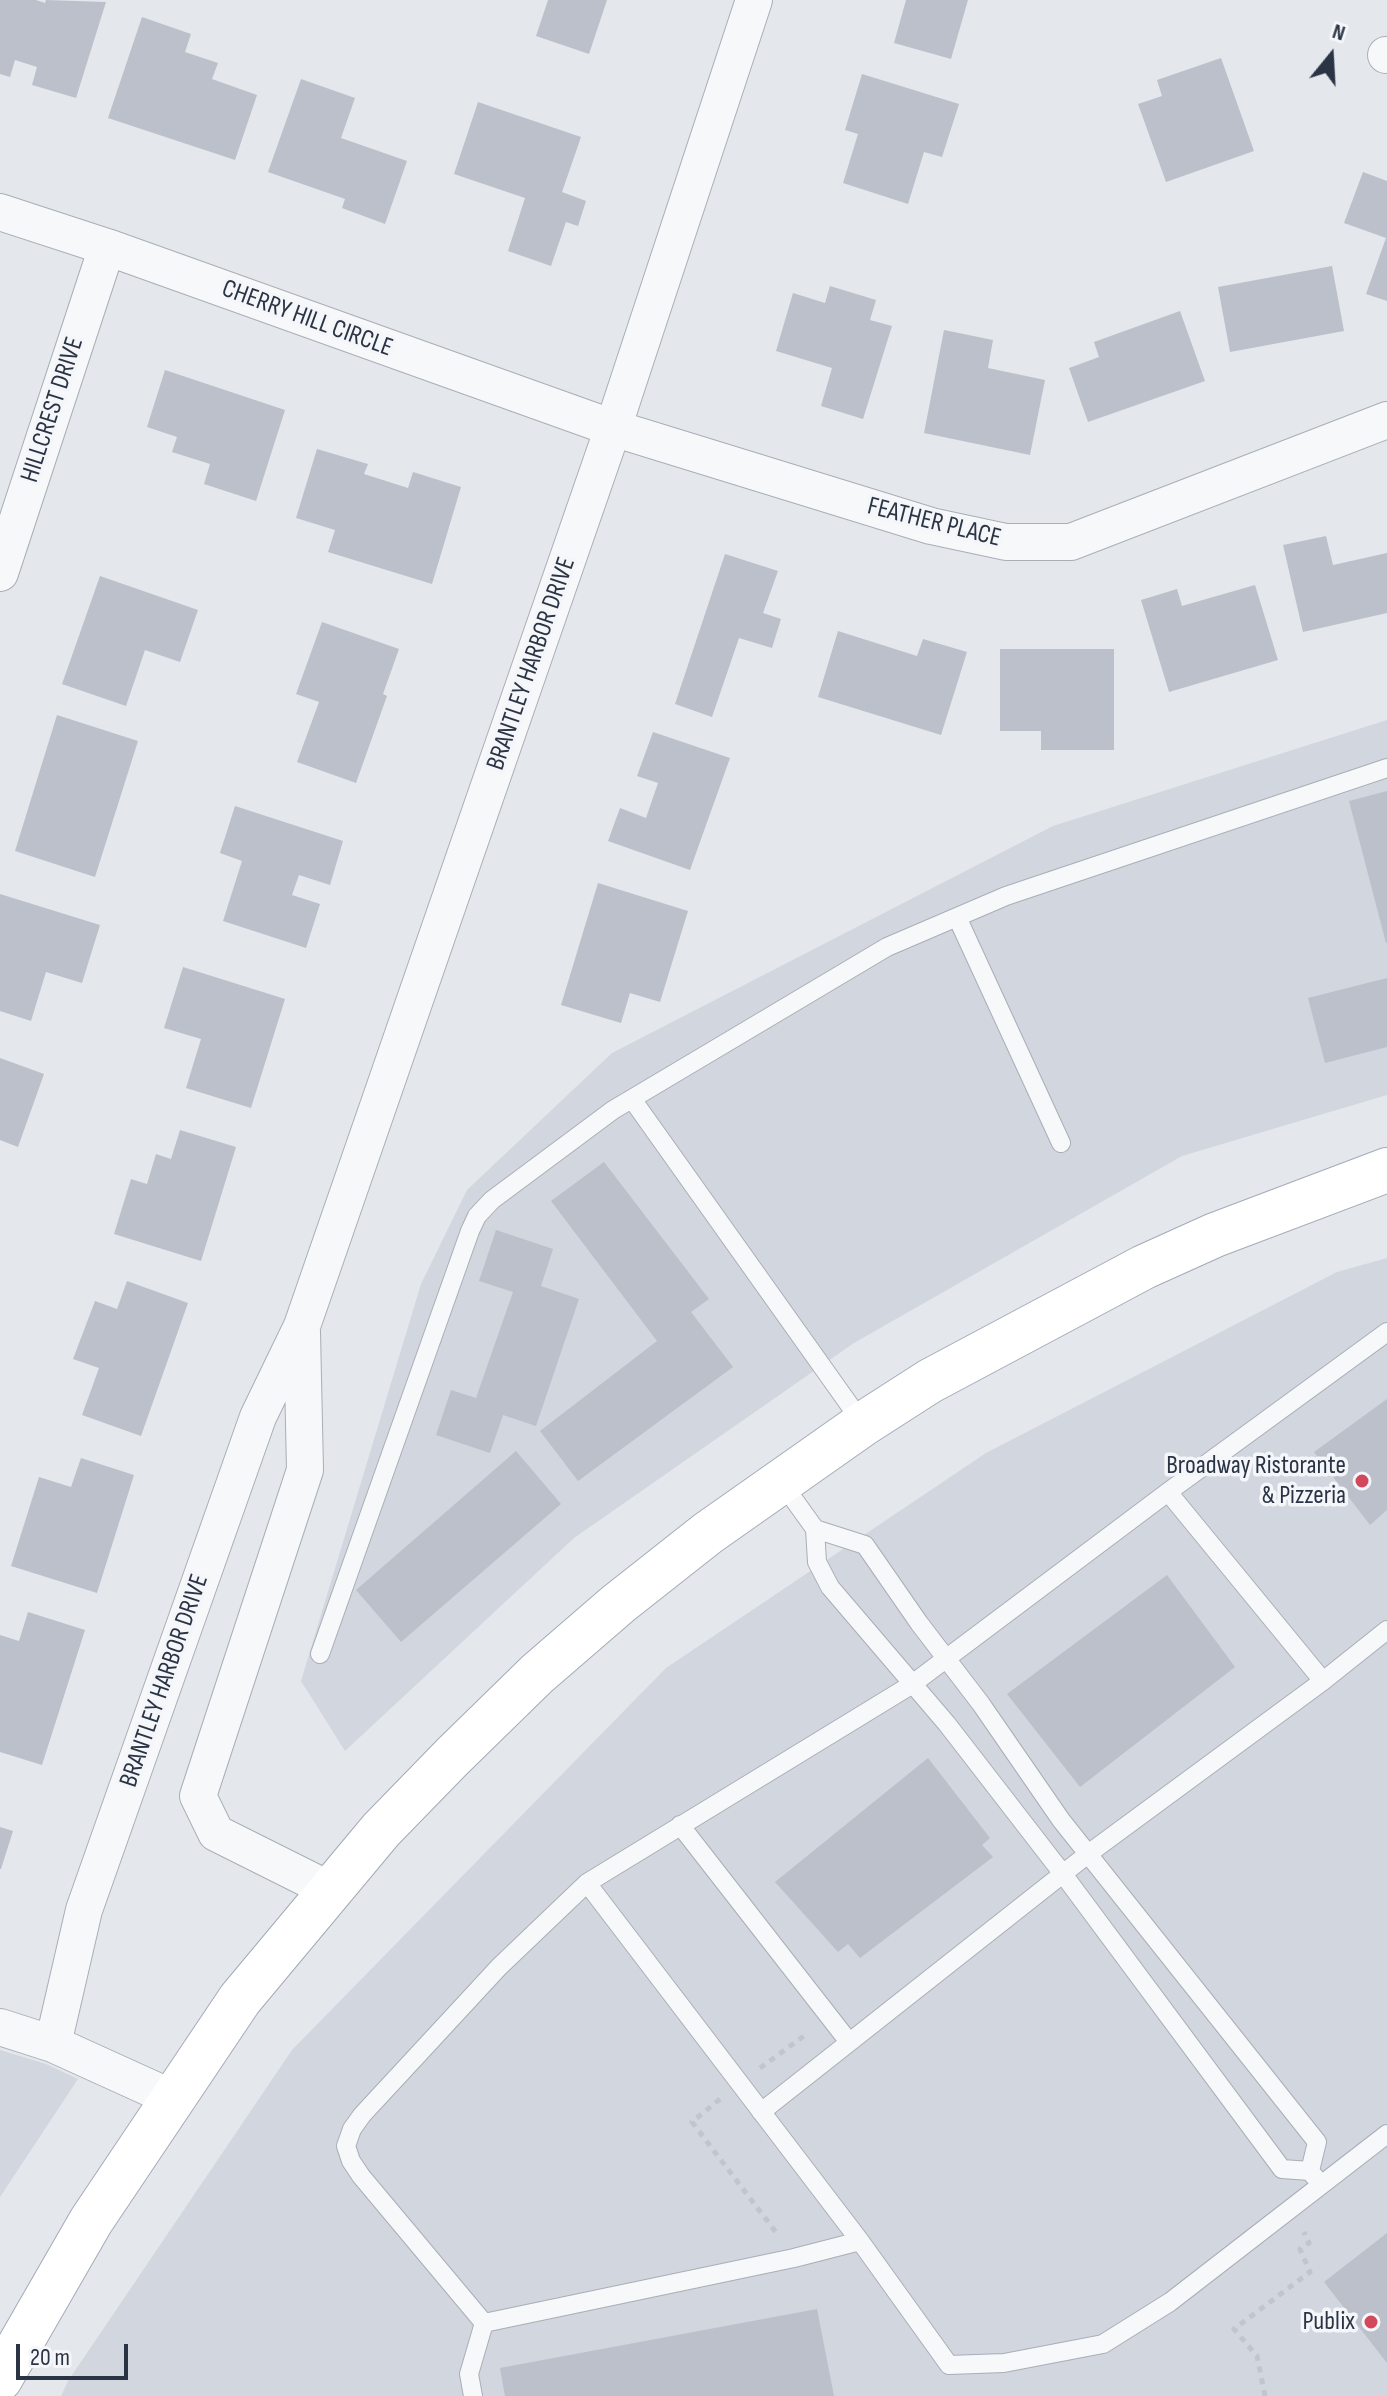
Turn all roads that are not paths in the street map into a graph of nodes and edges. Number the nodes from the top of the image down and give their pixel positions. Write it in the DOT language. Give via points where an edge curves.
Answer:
graph roads {
  1 [pos="754,0"];
  2 [pos="0,212"];
  3 [pos="107,247"];
  4 [pos="1387,420"];
  5 [pos="613,428"];
  6 [pos="0,573"];
  7 [pos="1387,768"];
  8 [pos="957,917"];
  9 [pos="632,1099"];
  10 [pos="1061,1143"];
  11 [pos="1387,1170"];
  12 [pos="302,1326"];
  13 [pos="1387,1332"];
  14 [pos="863,1424"];
  15 [pos="782,1483"];
  16 [pos="1168,1492"];
  17 [pos="815,1529"];
  18 [pos="1387,1630"];
  19 [pos="320,1654"];
  20 [pos="947,1659"];
  21 [pos="1323,1681"];
  22 [pos="911,1685"];
  23 [pos="680,1825"];
  24 [pos="1088,1854"];
  25 [pos="1063,1874"];
  26 [pos="587,1883"];
  27 [pos="330,1890"];
  28 [pos="0,2027"];
  29 [pos="849,2042"];
  30 [pos="53,2044"];
  31 [pos="172,2098"];
  32 [pos="761,2112"];
  33 [pos="1387,2134"];
  34 [pos="1316,2178"];
  35 [pos="860,2241"];
  36 [pos="484,2323"];
  37 [pos="0,2379"];
  38 [pos="473,2396"];
  1 -- 5 [label="street, BRANTLEY HARBOR DRIVE"];
  2 -- 3 [label="street, CHERRY HILL CIRCLE"];
  3 -- 5 [label="street, CHERRY HILL CIRCLE"];
  3 -- 6 [label="street, HILLCREST DRIVE"];
  4 -- 5 [label="street, FEATHER PLACE" via="1071,542 1006,542 931,526"];
  5 -- 12 [label="street, BRANTLEY HARBOR DRIVE"];
  7 -- 8 [label="lane"];
  8 -- 9 [label="lane" via="887,947"];
  8 -- 10 [label="lane"];
  9 -- 14 [label="lane"];
  9 -- 19 [label="lane" via="477,1216"];
  11 -- 14 [label="main road" via="1144,1267 930,1381"];
  12 -- 27 [label="street, BRANTLEY HARBOR DRIVE" via="305,1470 198,1796 216,1833"];
  12 -- 30 [label="street, BRANTLEY HARBOR DRIVE" via="258,1417 84,1910"];
  13 -- 16 [label="lane"];
  14 -- 15 [label="main road"];
  15 -- 17 [label="lane"];
  15 -- 27 [label="main road" via="708,1533 537,1674 381,1830"];
  16 -- 20 [label="lane"];
  16 -- 21 [label="lane"];
  17 -- 20 [label="lane" via="865,1545"];
  17 -- 22 [label="lane" via="817,1562 830,1587"];
  18 -- 21 [label="lane"];
  20 -- 22 [label="lane"];
  20 -- 24 [label="lane"];
  21 -- 24 [label="lane"];
  22 -- 23 [label="lane"];
  22 -- 25 [label="lane"];
  23 -- 26 [label="lane"];
  23 -- 29 [label="lane"];
  24 -- 25 [label="lane"];
  24 -- 34 [label="lane" via="1317,2142"];
  25 -- 29 [label="lane"];
  25 -- 34 [label="lane" via="1282,2169"];
  26 -- 32 [label="lane"];
  26 -- 36 [label="lane" via="499,1967 362,2115 346,2146 361,2176"];
  27 -- 31 [label="main road" via="240,1999"];
  28 -- 30 [label="street"];
  29 -- 32 [label="lane"];
  30 -- 31 [label="street"];
  31 -- 37 [label="main road" via="91,2221"];
  32 -- 35 [label="lane"];
  33 -- 34 [label="lane"];
  34 -- 35 [label="lane" via="1170,2302 1103,2344 1004,2363 949,2365"];
  35 -- 36 [label="lane"];
  36 -- 38 [label="lane" via="469,2374"];
}
